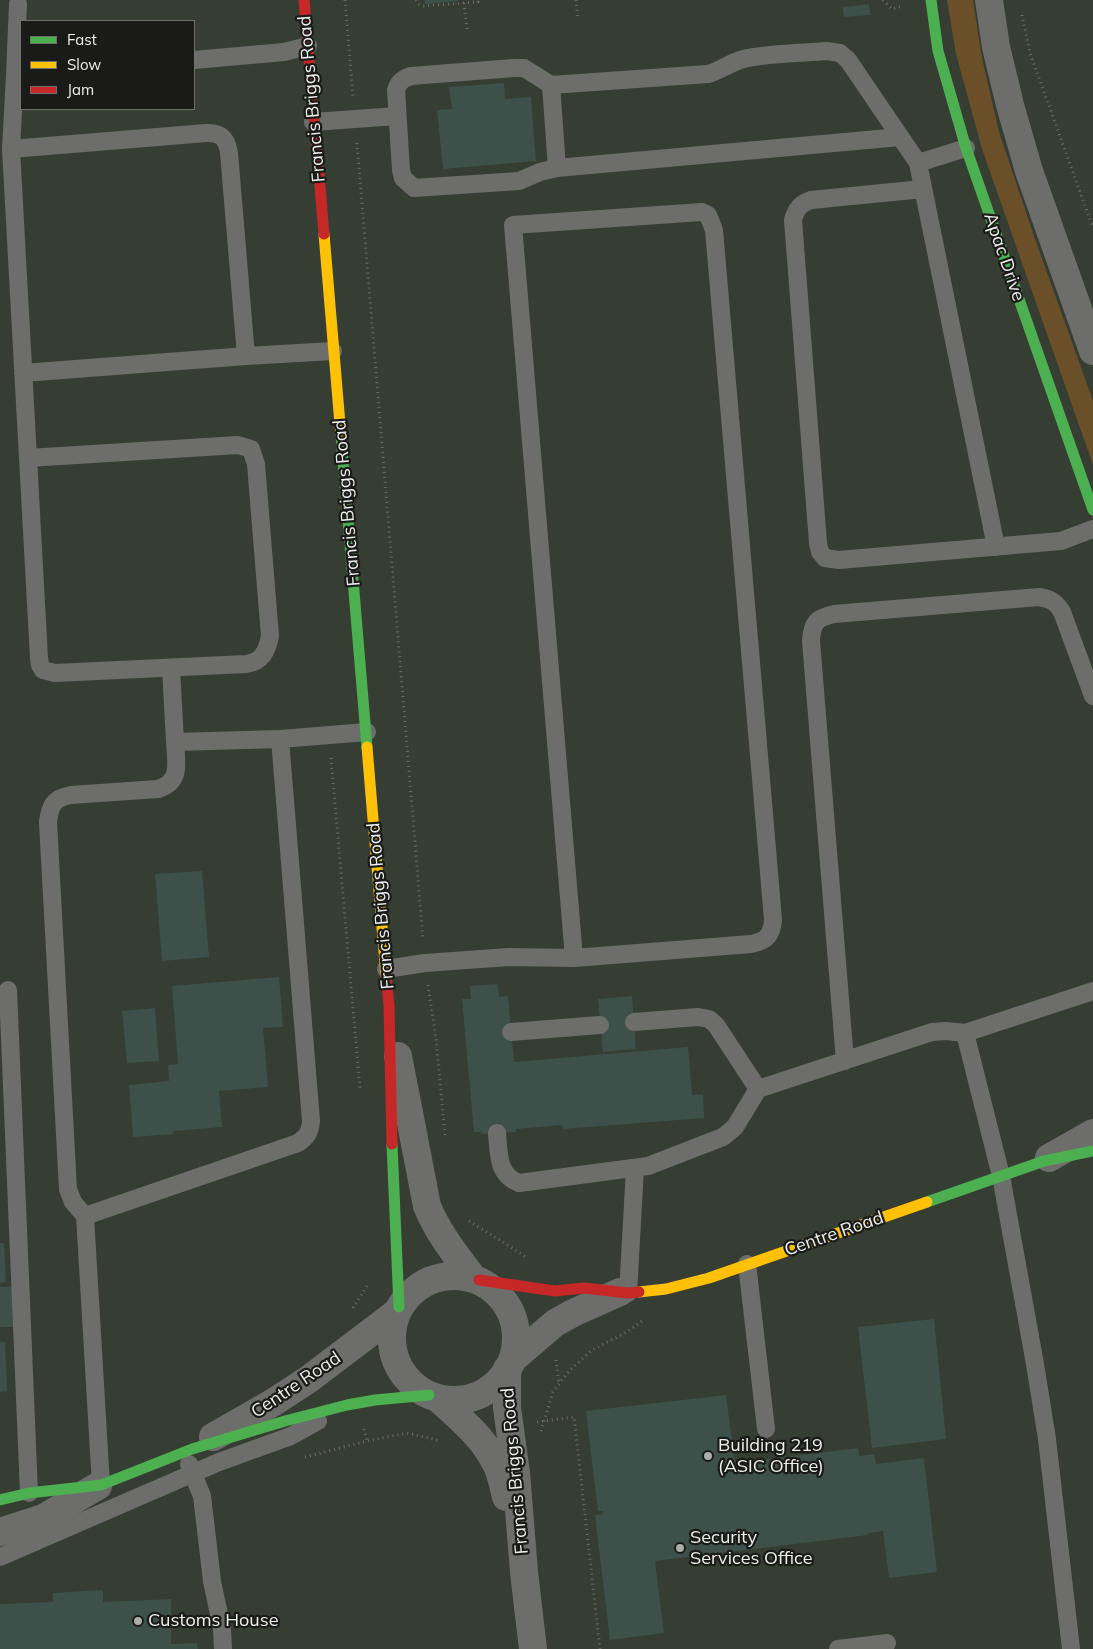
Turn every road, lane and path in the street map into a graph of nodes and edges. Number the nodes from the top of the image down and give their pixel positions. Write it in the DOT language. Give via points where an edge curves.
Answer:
graph roads {
  1 [pos="304,0"];
  2 [pos="345,0"];
  3 [pos="416,0"];
  4 [pos="477,0"];
  5 [pos="576,0"];
  6 [pos="883,0"];
  7 [pos="931,0"];
  8 [pos="990,0"];
  9 [pos="464,3"];
  10 [pos="18,4"];
  11 [pos="904,6"];
  12 [pos="1021,9"];
  13 [pos="578,20"];
  14 [pos="466,28"];
  15 [pos="308,46"];
  16 [pos="195,60"];
  17 [pos="18,75"];
  18 [pos="551,85"];
  19 [pos="397,116"];
  20 [pos="355,119"];
  21 [pos="313,122"];
  22 [pos="900,137"];
  23 [pos="966,148"];
  24 [pos="11,149"];
  25 [pos="918,163"];
  26 [pos="557,168"];
  27 [pos="923,189"];
  28 [pos="1093,228"];
  29 [pos="334,351"];
  30 [pos="1093,351"];
  31 [pos="246,356"];
  32 [pos="23,373"];
  33 [pos="28,458"];
  34 [pos="1093,510"];
  35 [pos="1093,529"];
  36 [pos="996,546"];
  37 [pos="171,668"];
  38 [pos="1093,696"];
  39 [pos="367,732"];
  40 [pos="329,735"];
  41 [pos="280,739"];
  42 [pos="176,742"];
  43 [pos="574,958"];
  44 [pos="425,963"];
  45 [pos="386,969"];
  46 [pos="8,990"];
  47 [pos="1093,991"];
  48 [pos="389,1006"];
  49 [pos="634,1022"];
  50 [pos="600,1025"];
  51 [pos="512,1032"];
  52 [pos="965,1033"];
  53 [pos="845,1061"];
  54 [pos="758,1089"];
  55 [pos="361,1095"];
  56 [pos="497,1133"];
  57 [pos="1093,1133"];
  58 [pos="446,1145"];
  59 [pos="1093,1152"];
  60 [pos="1044,1161"];
  61 [pos="635,1168"];
  62 [pos="1001,1176"];
  63 [pos="85,1216"];
  64 [pos="747,1264"];
  65 [pos="372,1278"];
  66 [pos="476,1279"];
  67 [pos="676,1287"];
  68 [pos="624,1293"];
  69 [pos="353,1309"];
  70 [pos="397,1310"];
  71 [pos="510,1365"];
  72 [pos="434,1397"];
  73 [pos="352,1404"];
  74 [pos="543,1421"];
  75 [pos="510,1427"];
  76 [pos="766,1429"];
  77 [pos="539,1437"];
  78 [pos="480,1439"];
  79 [pos="367,1441"];
  80 [pos="304,1457"];
  81 [pos="190,1458"];
  82 [pos="100,1485"];
  83 [pos="29,1493"];
  84 [pos="0,1500"];
  85 [pos="0,1532"];
  86 [pos="0,1558"];
  87 [pos="524,1572"];
  88 [pos="887,1643"];
  89 [pos="223,1649"];
  90 [pos="533,1649"];
  91 [pos="600,1649"];
  92 [pos="838,1649"];
  93 [pos="1071,1649"];
  1 -- 15 [label="street, Francis Briggs Road"];
  2 -- 20 [label="path"];
  3 -- 9 [label="path" via="423,6"];
  4 -- 9 [label="path"];
  5 -- 13 [label="path"];
  6 -- 11 [label="path" via="892,9"];
  7 -- 23 [label="street, Apac Drive" via="938,51"];
  8 -- 30 [label="street" via="996,47 1029,171"];
  9 -- 14 [label="path"];
  10 -- 17 [label="lane"];
  12 -- 28 [label="path" via="1030,53"];
  15 -- 16 [label="lane" via="284,52"];
  15 -- 21 [label="street, Francis Briggs Road"];
  17 -- 24 [label="lane"];
  18 -- 19 [label="lane" via="524,68 412,76 398,83 395,97"];
  18 -- 22 [label="lane" via="708,74 747,58 827,51 840,53 848,60"];
  18 -- 26 [label="lane"];
  19 -- 20 [label="lane"];
  19 -- 26 [label="lane" via="401,170 403,178 414,188 519,181"];
  20 -- 21 [label="lane"];
  20 -- 44 [label="path"];
  21 -- 29 [label="street, Francis Briggs Road"];
  22 -- 25 [label="lane"];
  22 -- 26 [label="lane"];
  23 -- 25 [label="lane"];
  23 -- 34 [label="street, Apac Drive"];
  24 -- 31 [label="lane" via="206,132 223,136 229,153"];
  24 -- 32 [label="lane"];
  25 -- 27 [label="lane"];
  27 -- 36 [label="lane"];
  27 -- 36 [label="lane" via="811,200 798,207 793,220 820,552 825,558 839,560"];
  29 -- 31 [label="lane"];
  29 -- 39 [label="street, Francis Briggs Road"];
  31 -- 32 [label="lane"];
  32 -- 33 [label="lane"];
  33 -- 37 [label="lane" via="40,665 43,670 55,673"];
  33 -- 37 [label="lane" via="238,445 251,449 256,464 270,636 266,652 253,663"];
  35 -- 36 [label="lane" via="1061,540"];
  37 -- 42 [label="lane"];
  38 -- 53 [label="lane" via="1062,612 1049,598 834,614 815,622 811,642"];
  39 -- 40 [label="lane"];
  39 -- 45 [label="street, Francis Briggs Road"];
  40 -- 41 [label="lane"];
  40 -- 55 [label="path"];
  41 -- 42 [label="lane"];
  41 -- 63 [label="lane" via="310,1131 298,1143"];
  42 -- 63 [label="lane" via="175,776 165,787 62,796 49,811 68,1188 73,1202"];
  43 -- 43 [label="lane" via="513,225 702,212 708,215 714,230 772,930 768,938 760,942"];
  43 -- 44 [label="lane" via="509,957"];
  44 -- 45 [label="lane"];
  44 -- 58 [label="path"];
  45 -- 48 [label="street, Francis Briggs Road"];
  46 -- 83 [label="lane"];
  47 -- 52 [label="lane"];
  48 -- 66 [label="street, Francis Briggs Road" via="427,1206 446,1241"];
  48 -- 70 [label="street, Francis Briggs Road"];
  49 -- 54 [label="lane" via="709,1019"];
  50 -- 51 [label="lane"];
  52 -- 53 [label="lane" via="932,1032"];
  52 -- 62 [label="lane"];
  53 -- 54 [label="lane"];
  54 -- 61 [label="lane" via="734,1127 723,1137"];
  56 -- 61 [label="lane" via="502,1170 507,1177 519,1183"];
  57 -- 60 [label="street, Centre Road"];
  59 -- 60 [label="street, Centre Road"];
  60 -- 62 [label="street, Centre Road"];
  61 -- 68 [label="lane"];
  62 -- 64 [label="street, Centre Road"];
  62 -- 93 [label="lane" via="1047,1440"];
  63 -- 82 [label="lane"];
  64 -- 67 [label="street, Centre Road"];
  64 -- 76 [label="lane"];
  65 -- 69 [label="path"];
  66 -- 68 [label="street, Centre Road" via="555,1291 584,1288"];
  66 -- 70 [label="street" via="452,1275 430,1279 412,1290"];
  66 -- 71 [label="street" via="497,1292 513,1319 516,1340"];
  67 -- 68 [label="street, Centre Road"];
  67 -- 74 [label="path" via="640,1322 592,1350 569,1371 553,1392"];
  68 -- 71 [label="street, Centre Road" via="555,1323"];
  70 -- 72 [label="street" via="391,1337 395,1360 409,1381"];
  70 -- 81 [label="street, Centre Road" via="309,1379"];
  71 -- 72 [label="street" via="501,1379 483,1393 462,1400"];
  71 -- 75 [label="street, Francis Briggs Road" via="507,1408"];
  72 -- 73 [label="street, Centre Road"];
  72 -- 78 [label="street, Francis Briggs Road"];
  73 -- 79 [label="path"];
  73 -- 81 [label="street, Centre Road" via="286,1421"];
  73 -- 81 [label="lane" via="291,1436"];
  74 -- 75 [label="path"];
  74 -- 77 [label="path"];
  74 -- 91 [label="path" via="574,1417"];
  75 -- 87 [label="street, Francis Briggs Road"];
  78 -- 79 [label="path" via="455,1444 407,1433"];
  78 -- 87 [label="street, Francis Briggs Road" via="495,1460 500,1474"];
  79 -- 80 [label="path"];
  81 -- 82 [label="street, Centre Road"];
  81 -- 86 [label="lane"];
  81 -- 89 [label="lane" via="202,1496"];
  82 -- 83 [label="street, Centre Road"];
  82 -- 85 [label="street, Centre Road" via="43,1518"];
  83 -- 84 [label="street, Centre Road"];
  87 -- 90 [label="street, Francis Briggs Road"];
  88 -- 92 [label="lane"];
}
